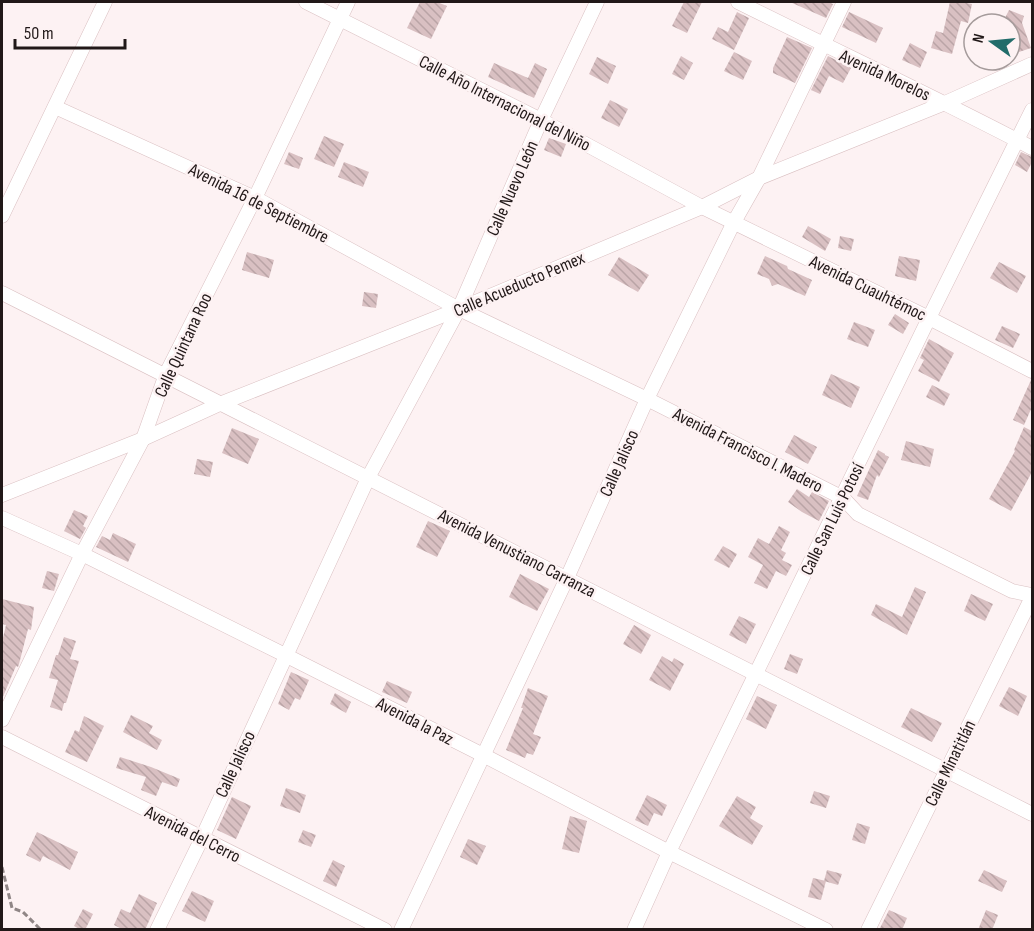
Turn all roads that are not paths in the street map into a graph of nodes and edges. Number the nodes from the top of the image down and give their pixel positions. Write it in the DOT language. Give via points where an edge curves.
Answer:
graph roads {
  1 [pos="105,2"];
  2 [pos="306,2"];
  3 [pos="348,2"];
  4 [pos="597,2"];
  5 [pos="738,2"];
  6 [pos="844,2"];
  7 [pos="340,18"];
  8 [pos="824,45"];
  9 [pos="1032,64"];
  10 [pos="945,102"];
  11 [pos="55,107"];
  12 [pos="1032,110"];
  13 [pos="541,120"];
  14 [pos="1018,140"];
  15 [pos="1032,148"];
  16 [pos="759,178"];
  17 [pos="255,198"];
  18 [pos="702,207"];
  19 [pos="2,216"];
  20 [pos="734,222"];
  21 [pos="2,293"];
  22 [pos="459,309"];
  23 [pos="929,318"];
  24 [pos="1032,371"];
  25 [pos="166,374"];
  26 [pos="647,399"];
  27 [pos="222,403"];
  28 [pos="143,439"];
  29 [pos="369,476"];
  30 [pos="2,495"];
  31 [pos="843,498"];
  32 [pos="2,518"];
  33 [pos="82,554"];
  34 [pos="567,578"];
  35 [pos="1032,596"];
  36 [pos="285,655"];
  37 [pos="756,674"];
  38 [pos="2,720"];
  39 [pos="2,737"];
  40 [pos="483,755"];
  41 [pos="946,770"];
  42 [pos="1032,813"];
  43 [pos="202,838"];
  44 [pos="669,852"];
  45 [pos="157,930"];
  46 [pos="385,930"];
  47 [pos="401,930"];
  48 [pos="634,930"];
  49 [pos="826,930"];
  50 [pos="868,930"];
  1 -- 11 [label="street"];
  2 -- 7 [label="street, Calle Año Internacional del Niño"];
  3 -- 7 [label="street, Calle Quintana Roo"];
  4 -- 13 [label="street, Calle Nuevo León"];
  5 -- 8 [label="street, Avenida Morelos"];
  6 -- 8 [label="street, Calle Jalisco"];
  7 -- 13 [label="street, Calle Año Internacional del Niño"];
  7 -- 17 [label="street, Calle Quintana Roo"];
  8 -- 10 [label="street, Avenida Morelos"];
  8 -- 16 [label="street, Calle Jalisco"];
  9 -- 10 [label="street, Calle Acueducto Pemex"];
  10 -- 14 [label="street, Avenida Morelos"];
  10 -- 16 [label="street, Calle Acueducto Pemex"];
  11 -- 17 [label="street, Avenida 16 de Septiembre"];
  11 -- 19 [label="street"];
  12 -- 14 [label="street, Calle San Luis Potosí"];
  13 -- 18 [label="street, Calle Año Internacional del Niño"];
  13 -- 22 [label="street, Calle Nuevo León"];
  14 -- 15 [label="street, Avenida Morelos"];
  14 -- 23 [label="street, Calle San Luis Potosí"];
  16 -- 18 [label="street, Calle Acueducto Pemex"];
  16 -- 20 [label="street, Calle Jalisco"];
  17 -- 22 [label="street, Avenida 16 de Septiembre"];
  17 -- 25 [label="street, Calle Quintana Roo"];
  18 -- 20 [label="street, Avenida Cuauhtémoc"];
  18 -- 22 [label="street, Calle Acueducto Pemex"];
  20 -- 23 [label="street, Avenida Cuauhtémoc"];
  20 -- 26 [label="street, Calle Jalisco"];
  21 -- 25 [label="street, Avenida Venustiano Carranza"];
  22 -- 26 [label="street, Avenida Francisco I. Madero"];
  22 -- 27 [label="street, Calle Acueducto Pemex"];
  22 -- 29 [label="street, Calle Jalisco"];
  23 -- 24 [label="street, Avenida Cuauhtémoc"];
  23 -- 31 [label="street, Calle San Luis Potosí"];
  25 -- 27 [label="street, Avenida Venustiano Carranza"];
  25 -- 28 [label="street, Calle Quintana Roo"];
  26 -- 31 [label="street, Avenida Francisco I. Madero"];
  26 -- 34 [label="street, Calle Jalisco"];
  27 -- 28 [label="street, Calle Acueducto Pemex"];
  27 -- 29 [label="street, Avenida Venustiano Carranza"];
  28 -- 30 [label="street, Calle Acueducto Pemex"];
  28 -- 33 [label="street, Calle Quintana Roo"];
  29 -- 34 [label="street, Avenida Venustiano Carranza"];
  29 -- 36 [label="street, Calle Jalisco"];
  31 -- 35 [label="street, Avenida Francisco I. Madero" via="858,514 1012,591"];
  31 -- 37 [label="street, Calle San Luis Potosí"];
  32 -- 33 [label="street, Avenida la Paz"];
  33 -- 36 [label="street, Avenida la Paz"];
  33 -- 38 [label="street, Calle Quintana Roo"];
  34 -- 37 [label="street, Avenida Venustiano Carranza"];
  34 -- 40 [label="street, Calle Jalisco"];
  35 -- 41 [label="street, Calle Minatitlán"];
  36 -- 40 [label="street, Avenida la Paz"];
  36 -- 43 [label="street, Calle Jalisco"];
  37 -- 41 [label="street, Avenida Venustiano Carranza"];
  37 -- 44 [label="street, Calle San Luis Potosí"];
  39 -- 43 [label="street, Avenida del Cerro"];
  40 -- 44 [label="street, Avenida la Paz"];
  40 -- 47 [label="street, Calle Jalisco"];
  41 -- 42 [label="street, Avenida Venustiano Carranza"];
  41 -- 50 [label="street, Calle Minatitlán"];
  43 -- 45 [label="street, Calle Jalisco"];
  43 -- 46 [label="street, Avenida del Cerro"];
  44 -- 48 [label="street, Calle San Luis Potosí"];
  44 -- 49 [label="street, Avenida la Paz"];
}
